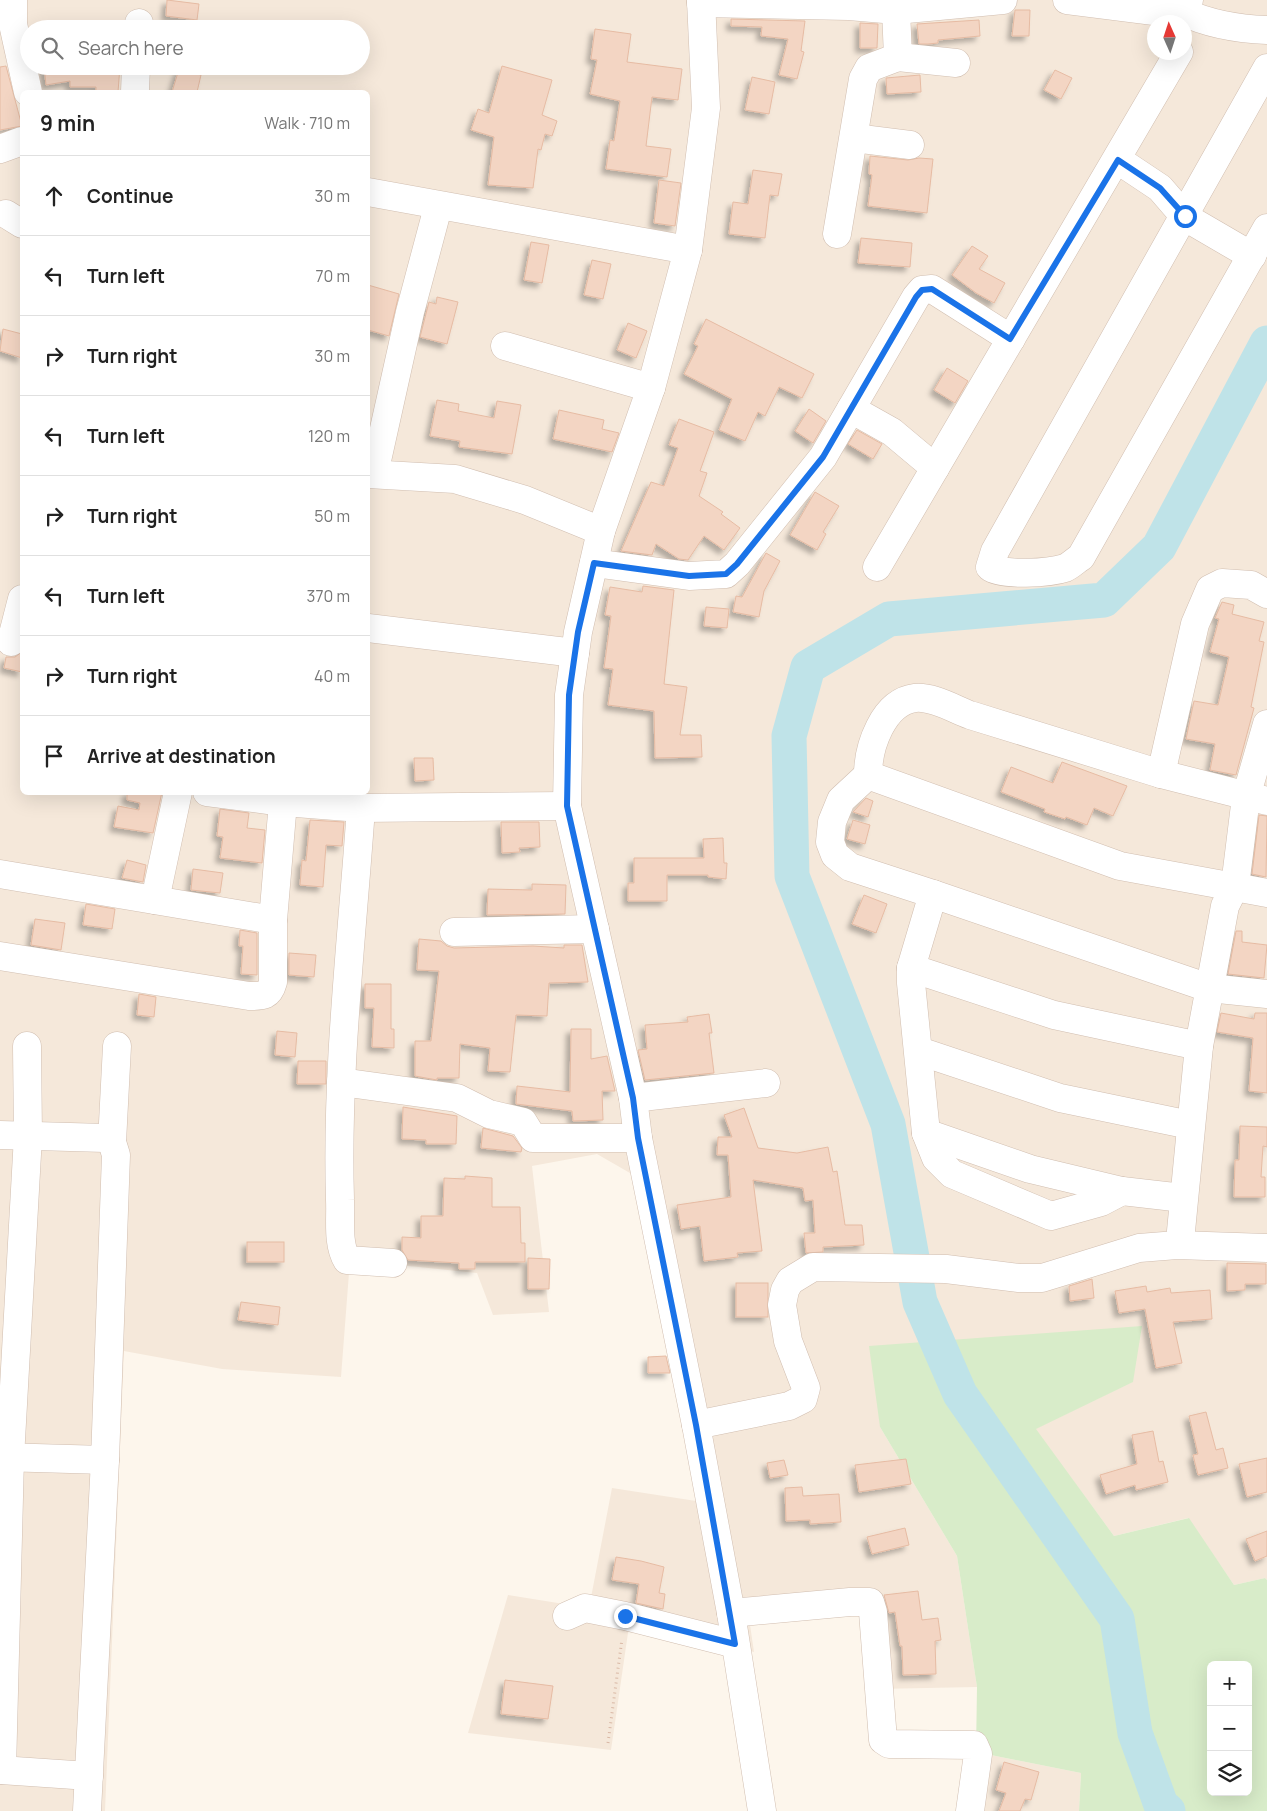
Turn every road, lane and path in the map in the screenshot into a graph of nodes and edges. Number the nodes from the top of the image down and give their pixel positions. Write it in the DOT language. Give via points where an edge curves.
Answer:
graph roads {
  1 [pos="13,0"];
  2 [pos="1003,0"];
  3 [pos="1067,0"];
  4 [pos="701,1"];
  5 [pos="972,1"];
  6 [pos="896,10"];
  7 [pos="1190,10"];
  8 [pos="1256,30"];
  9 [pos="1267,50"];
  10 [pos="20,56"];
  11 [pos="898,57"];
  12 [pos="1174,60"];
  13 [pos="956,63"];
  14 [pos="1267,68"];
  15 [pos="24,75"];
  16 [pos="136,75"];
  17 [pos="28,90"];
  18 [pos="135,90"];
  19 [pos="854,138"];
  20 [pos="20,142"];
  21 [pos="910,145"];
  22 [pos="0,149"];
  23 [pos="1118,160"];
  24 [pos="370,192"];
  25 [pos="438,207"];
  26 [pos="1185,216"];
  27 [pos="1267,228"];
  28 [pos="837,234"];
  29 [pos="688,250"];
  30 [pos="1252,256"];
  31 [pos="1010,339"];
  32 [pos="505,346"];
  33 [pos="651,388"];
  34 [pos="851,409"];
  35 [pos="935,468"];
  36 [pos="371,474"];
  37 [pos="601,531"];
  38 [pos="594,563"];
  39 [pos="877,567"];
  40 [pos="1267,594"];
  41 [pos="20,607"];
  42 [pos="370,628"];
  43 [pos="11,642"];
  44 [pos="575,653"];
  45 [pos="1267,724"];
  46 [pos="1161,774"];
  47 [pos="868,775"];
  48 [pos="177,795"];
  49 [pos="230,795"];
  50 [pos="1257,799"];
  51 [pos="283,802"];
  52 [pos="567,806"];
  53 [pos="361,808"];
  54 [pos="0,874"];
  55 [pos="1236,886"];
  56 [pos="1267,893"];
  57 [pos="933,894"];
  58 [pos="155,900"];
  59 [pos="273,920"];
  60 [pos="595,930"];
  61 [pos="454,932"];
  62 [pos="0,956"];
  63 [pos="911,968"];
  64 [pos="1209,988"];
  65 [pos="1267,994"];
  66 [pos="27,1046"];
  67 [pos="117,1046"];
  68 [pos="1199,1046"];
  69 [pos="919,1051"];
  70 [pos="341,1082"];
  71 [pos="766,1083"];
  72 [pos="633,1098"];
  73 [pos="1190,1125"];
  74 [pos="926,1133"];
  75 [pos="0,1135"];
  76 [pos="28,1136"];
  77 [pos="638,1138"];
  78 [pos="112,1142"];
  79 [pos="1122,1191"];
  80 [pos="1183,1198"];
  81 [pos="1181,1231"];
  82 [pos="1267,1248"];
  83 [pos="393,1263"];
  84 [pos="10,1271"];
  85 [pos="696,1425"];
  86 [pos="5,1457"];
  87 [pos="105,1460"];
  88 [pos="731,1613"];
  89 [pos="568,1616"];
  90 [pos="625,1616"];
  91 [pos="735,1644"];
  92 [pos="608,1743"];
  93 [pos="1,1770"];
  94 [pos="89,1776"];
  95 [pos="87,1811"];
  96 [pos="762,1811"];
  97 [pos="970,1811"];
  1 -- 10 [label="street" via="13,24"];
  2 -- 5 [label="street"];
  3 -- 7 [label="street" via="1162,12"];
  4 -- 6 [label="street"];
  4 -- 29 [label="street" via="706,108"];
  5 -- 6 [label="street"];
  6 -- 11 [label="street"];
  7 -- 8 [label="street"];
  8 -- 9 [label="street"];
  11 -- 13 [label="street"];
  11 -- 19 [label="street" via="869,68 864,79"];
  12 -- 23 [label="street"];
  14 -- 26 [label="street"];
  15 -- 17 [label="street"];
  16 -- 18 [label="street"];
  19 -- 21 [label="street"];
  19 -- 28 [label="street"];
  20 -- 22 [label="street"];
  23 -- 26 [label="street" via="1160,188"];
  23 -- 31 [label="street"];
  24 -- 25 [label="street"];
  25 -- 29 [label="street"];
  25 -- 36 [label="street"];
  26 -- 30 [label="street"];
  26 -- 30 [label="street" via="995,551 990,567 994,570 1041,572 1066,568 1081,557"];
  27 -- 30 [label="street"];
  29 -- 33 [label="street"];
  31 -- 34 [label="street" via="932,289 922,290"];
  31 -- 35 [label="street"];
  32 -- 33 [label="street"];
  33 -- 37 [label="street"];
  34 -- 35 [label="street" via="892,432"];
  34 -- 38 [label="street" via="823,457 726,574 689,576"];
  35 -- 39 [label="street"];
  36 -- 37 [label="street" via="456,478 525,500"];
  37 -- 38 [label="street"];
  38 -- 44 [label="street"];
  40 -- 46 [label="street" via="1251,586 1222,583 1210,589 1195,624"];
  41 -- 43 [label="street"];
  42 -- 44 [label="street"];
  44 -- 52 [label="street" via="569,695"];
  45 -- 50 [label="street"];
  46 -- 47 [label="street" via="916,698 900,702 885,719 870,754"];
  46 -- 50 [label="street"];
  47 -- 55 [label="street" via="1120,866"];
  47 -- 57 [label="street" via="841,800 832,822 830,842 835,855 850,867"];
  48 -- 58 [label="street"];
  49 -- 51 [label="street"];
  50 -- 55 [label="street"];
  51 -- 53 [label="street"];
  51 -- 59 [label="street"];
  52 -- 53 [label="street"];
  52 -- 60 [label="street"];
  53 -- 70 [label="street"];
  54 -- 58 [label="street"];
  55 -- 56 [label="street"];
  55 -- 64 [label="street" via="1225,906"];
  57 -- 63 [label="street"];
  57 -- 64 [label="street"];
  58 -- 59 [label="street"];
  59 -- 62 [label="street" via="273,982 271,992 265,996"];
  60 -- 61 [label="street"];
  60 -- 72 [label="street"];
  63 -- 68 [label="street" via="1054,1015"];
  63 -- 69 [label="street"];
  64 -- 65 [label="street"];
  64 -- 68 [label="street"];
  66 -- 76 [label="street"];
  67 -- 78 [label="street"];
  68 -- 73 [label="street"];
  69 -- 73 [label="street" via="1060,1098"];
  69 -- 74 [label="street"];
  70 -- 77 [label="street" via="457,1098 489,1114 523,1122 533,1138"];
  70 -- 83 [label="street" via="339,1162 344,1255 347,1260"];
  71 -- 72 [label="street"];
  72 -- 77 [label="street"];
  73 -- 80 [label="street"];
  74 -- 79 [label="street" via="1030,1170"];
  74 -- 79 [label="street" via="936,1158 952,1174 1051,1216 1101,1202"];
  75 -- 76 [label="street"];
  76 -- 78 [label="street" via="105,1138"];
  76 -- 84 [label="street"];
  77 -- 85 [label="street"];
  78 -- 87 [label="street" via="116,1155"];
  79 -- 80 [label="street"];
  80 -- 81 [label="street"];
  82 -- 85 [label="street" via="1177,1245 1139,1248 1042,1278 946,1269 813,1267 790,1281 782,1305 794,1359 806,1388 803,1399 788,1406"];
  84 -- 86 [label="street"];
  85 -- 88 [label="street"];
  86 -- 87 [label="street"];
  86 -- 93 [label="street"];
  87 -- 94 [label="street"];
  88 -- 91 [label="street"];
  88 -- 97 [label="street" via="870,1602 882,1740 889,1744 974,1746 978,1754"];
  89 -- 90 [label="street" via="585,1608"];
  90 -- 91 [label="street"];
  90 -- 92 [label="path"];
  91 -- 96 [label="street"];
  93 -- 94 [label="street"];
  94 -- 95 [label="street"];
}
